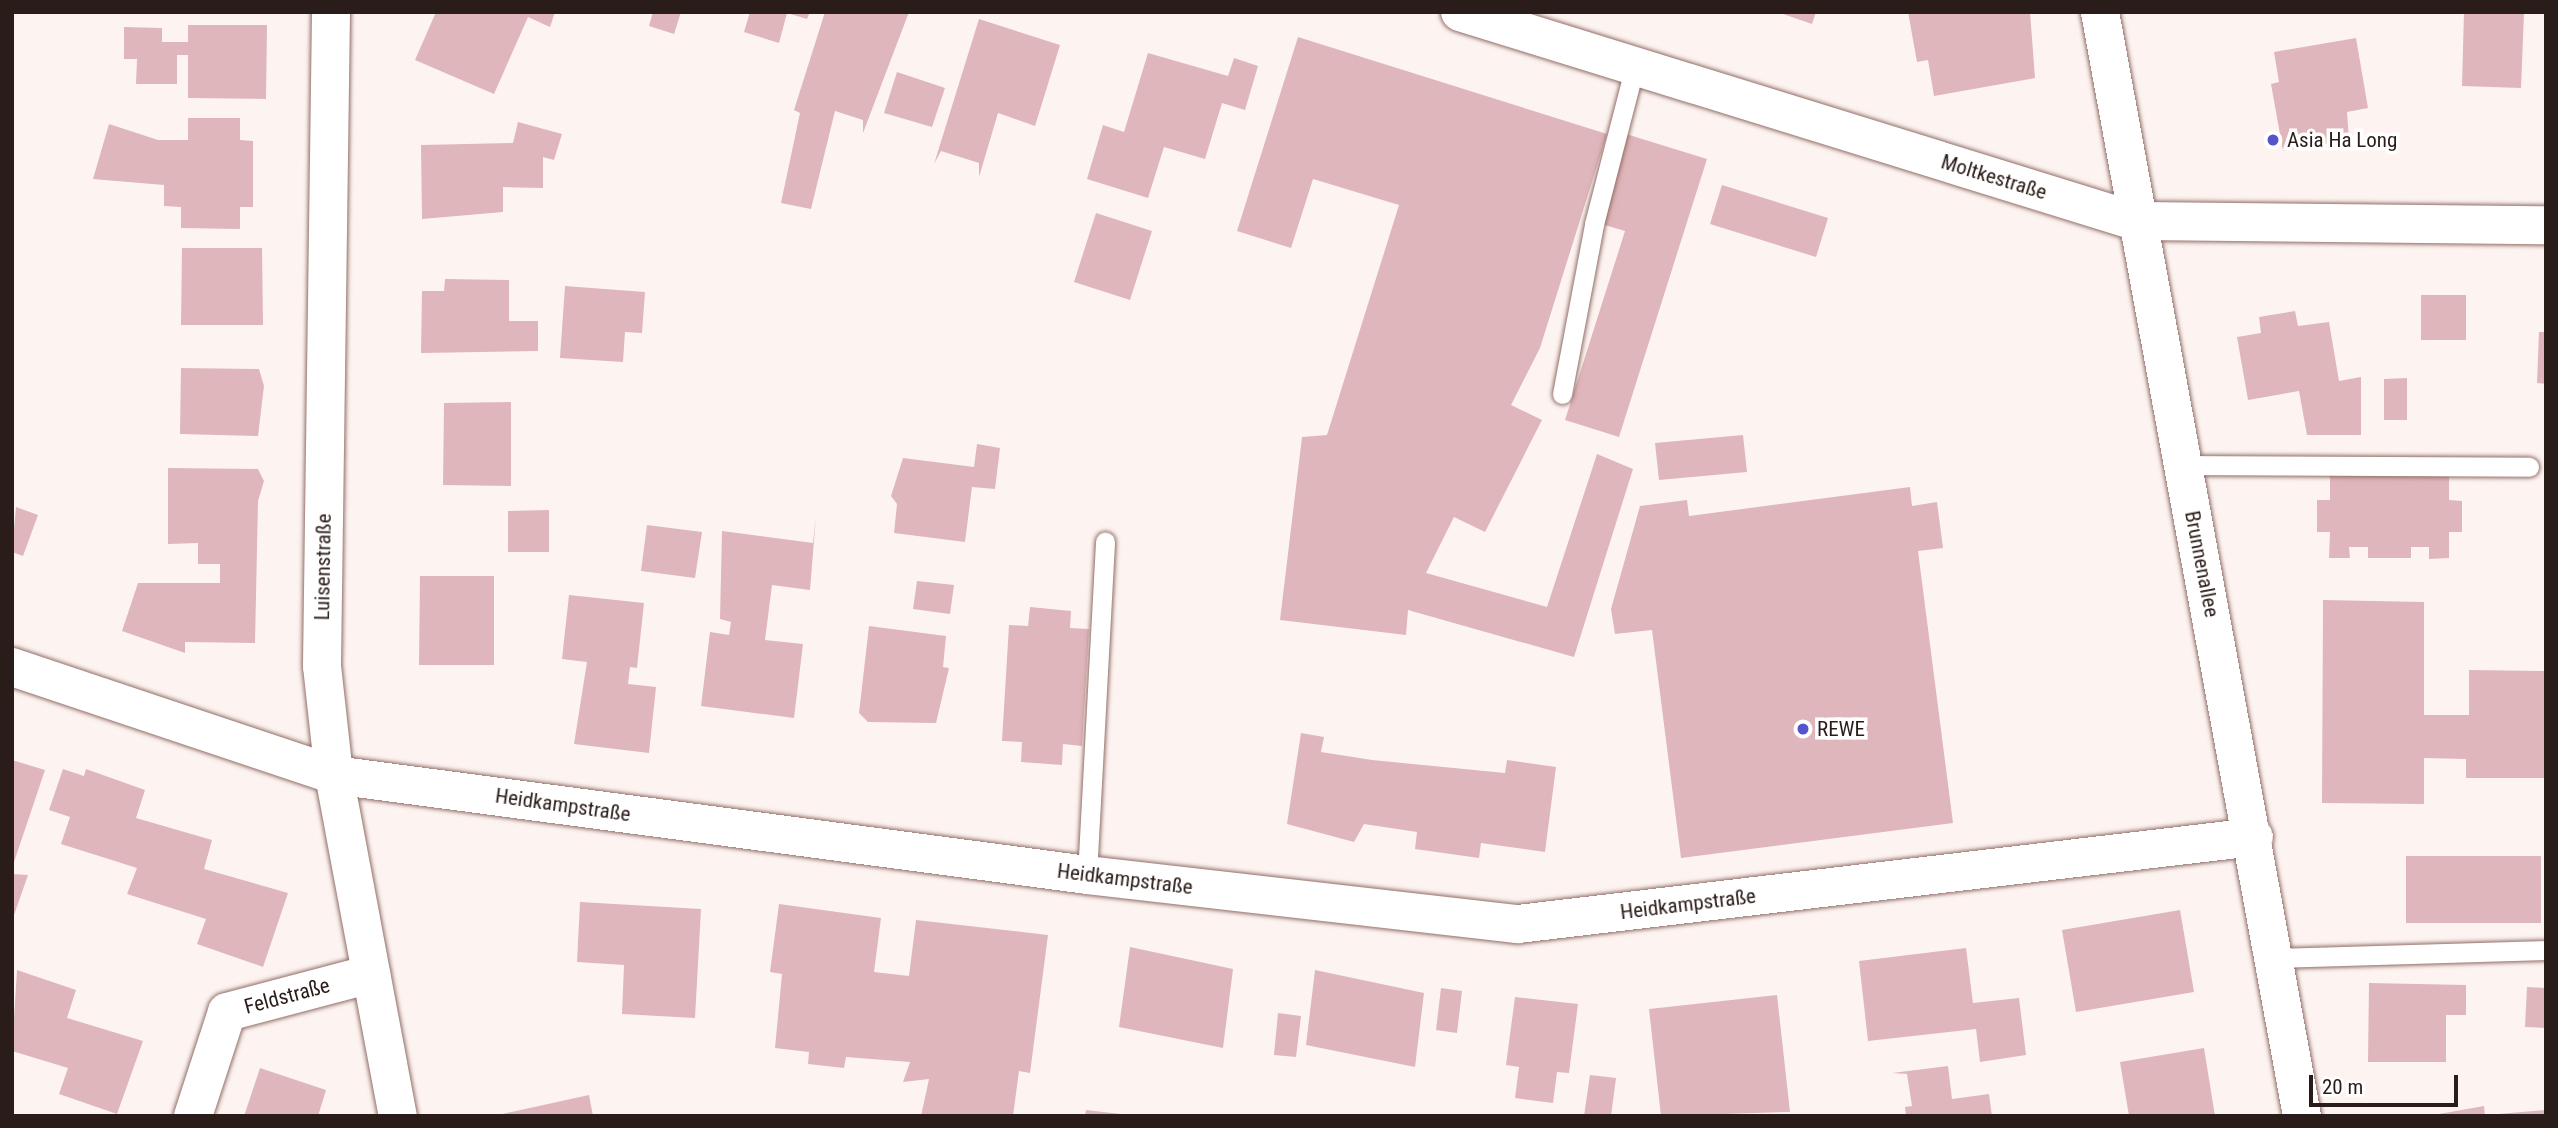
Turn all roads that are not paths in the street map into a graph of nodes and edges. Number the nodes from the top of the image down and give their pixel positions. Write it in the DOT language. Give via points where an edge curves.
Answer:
graph roads {
  1 [pos="331,12"];
  2 [pos="1460,12"];
  3 [pos="2100,12"];
  4 [pos="1635,66"];
  5 [pos="2135,221"];
  6 [pos="2546,225"];
  7 [pos="1562,394"];
  8 [pos="2184,465"];
  9 [pos="2529,467"];
  10 [pos="1105,541"];
  11 [pos="12,667"];
  12 [pos="334,775"];
  13 [pos="2254,837"];
  14 [pos="1087,876"];
  15 [pos="2546,950"];
  16 [pos="2276,958"];
  17 [pos="371,974"];
  18 [pos="193,1116"];
  19 [pos="398,1116"];
  20 [pos="2302,1116"];
  1 -- 12 [label="street, Luisenstraße" via="322,666"];
  2 -- 4 [label="street, Moltkestraße"];
  3 -- 5 [label="street, Brunnenallee"];
  4 -- 5 [label="street, Moltkestraße"];
  4 -- 7 [label="lane" via="1594,224"];
  5 -- 6 [label="street, Moltkestraße"];
  5 -- 8 [label="street, Brunnenallee"];
  8 -- 9 [label="lane"];
  8 -- 13 [label="street, Brunnenallee"];
  10 -- 14 [label="lane"];
  11 -- 12 [label="street, Heidkampstraße"];
  12 -- 14 [label="street, Heidkampstraße"];
  12 -- 17 [label="street, Luisenstraße"];
  13 -- 14 [label="street, Heidkampstraße" via="1518,924"];
  13 -- 16 [label="street, Brunnenallee"];
  15 -- 16 [label="lane"];
  16 -- 20 [label="street, Brunnenallee"];
  17 -- 18 [label="street, Feldstraße" via="227,1012"];
  17 -- 19 [label="street, Luisenstraße"];
}
